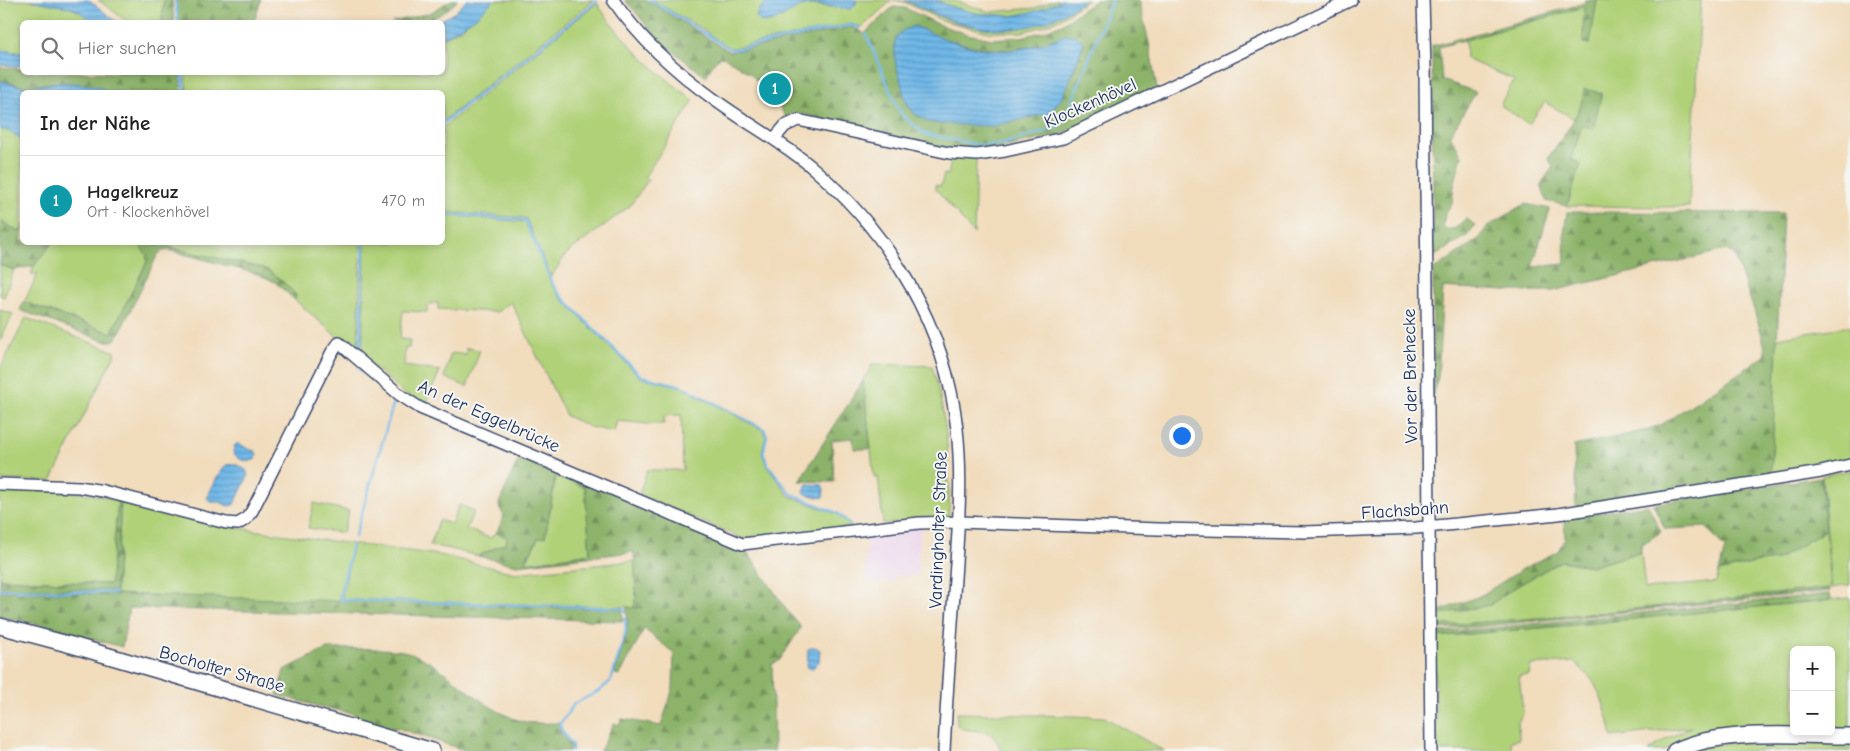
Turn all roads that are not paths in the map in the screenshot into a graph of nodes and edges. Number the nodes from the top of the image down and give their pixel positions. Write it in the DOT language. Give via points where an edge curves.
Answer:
graph roads {
  1 [pos="613,0"];
  2 [pos="1351,0"];
  3 [pos="1423,0"];
  4 [pos="774,139"];
  5 [pos="1850,465"];
  6 [pos="0,484"];
  7 [pos="958,522"];
  8 [pos="1430,527"];
  9 [pos="0,626"];
  10 [pos="1850,736"];
  11 [pos="432,751"];
  12 [pos="944,751"];
  13 [pos="1430,751"];
  14 [pos="1675,751"];
  1 -- 4 [label="street, Vardingholter Straße" via="662,57 685,78"];
  2 -- 4 [label="street, Klockenhövel" via="1063,138 986,153 949,153 798,120 785,126"];
  3 -- 8 [label="street, Vor der Brehecke"];
  4 -- 7 [label="street, Vardingholter Straße" via="813,168 860,214 892,253 912,287 935,336 950,392 957,428"];
  5 -- 8 [label="street, Flachsbahn" via="1812,474 1558,514"];
  6 -- 7 [label="street, An der Eggelbrücke" via="87,488 238,524 252,511 339,343 420,408 742,544 909,524"];
  7 -- 8 [label="street, Flachsbahn" via="1306,532"];
  7 -- 12 [label="street, Vardingholter Straße"];
  8 -- 13 [label="street, Vor der Brehecke"];
  9 -- 11 [label="main road, Bocholter Straße"];
  10 -- 14 [label="main road" via="1718,738 1696,742"];
}
